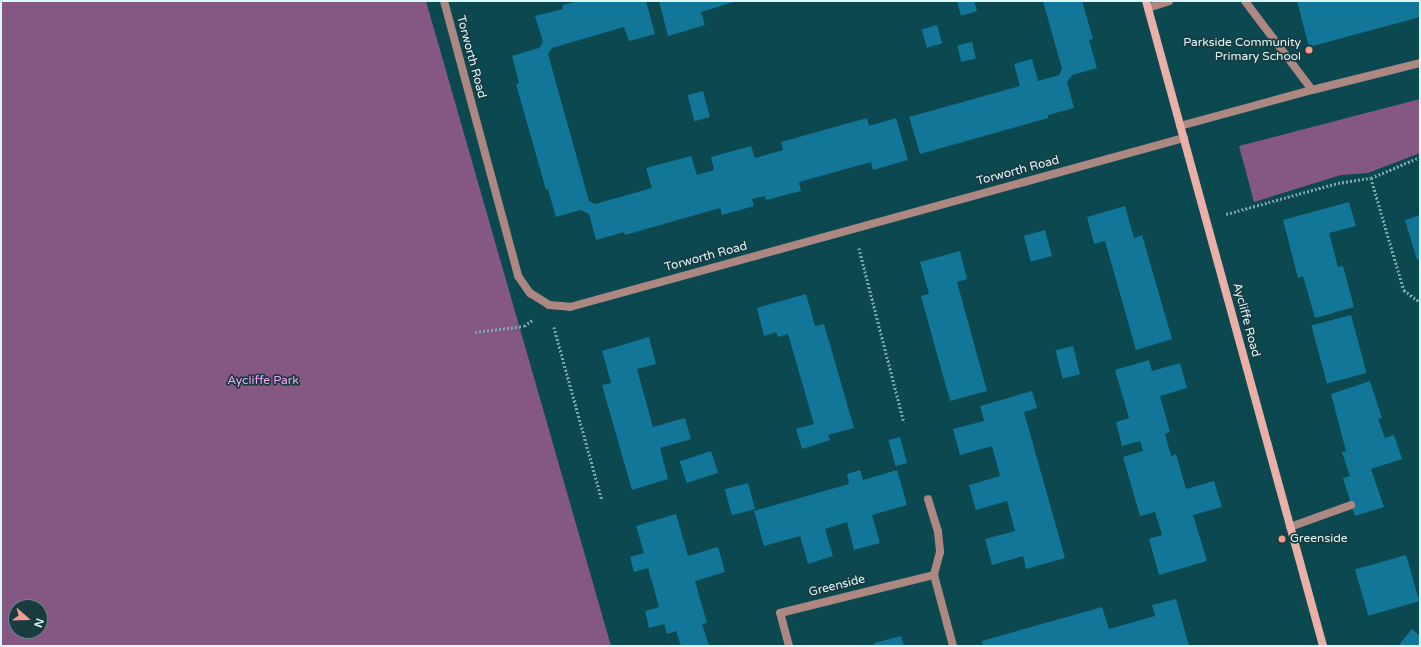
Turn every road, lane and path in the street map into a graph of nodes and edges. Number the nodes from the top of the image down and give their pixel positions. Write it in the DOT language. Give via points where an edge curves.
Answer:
graph roads {
  1 [pos="444,1"];
  2 [pos="1170,1"];
  3 [pos="1246,1"];
  4 [pos="1147,5"];
  5 [pos="1420,63"];
  6 [pos="1312,90"];
  7 [pos="1180,126"];
  8 [pos="1184,138"];
  9 [pos="1420,157"];
  10 [pos="1371,178"];
  11 [pos="1206,219"];
  12 [pos="854,228"];
  13 [pos="1420,302"];
  14 [pos="558,305"];
  15 [pos="539,322"];
  16 [pos="546,324"];
  17 [pos="554,326"];
  18 [pos="475,332"];
  19 [pos="904,422"];
  20 [pos="928,499"];
  21 [pos="602,500"];
  22 [pos="1351,505"];
  23 [pos="1290,527"];
  24 [pos="934,575"];
  25 [pos="789,646"];
  26 [pos="953,646"];
  27 [pos="1323,646"];
  1 -- 14 [label="street, Torworth Road" via="518,276 530,293 549,305"];
  2 -- 4 [label="street"];
  3 -- 6 [label="street"];
  4 -- 7 [label="street, Aycliffe Road"];
  5 -- 6 [label="street"];
  6 -- 7 [label="street"];
  7 -- 8 [label="street, Aycliffe Road"];
  8 -- 11 [label="street, Aycliffe Road"];
  8 -- 12 [label="street, Torworth Road"];
  9 -- 10 [label="path"];
  10 -- 11 [label="path" via="1338,183"];
  10 -- 13 [label="path" via="1404,290"];
  11 -- 23 [label="street, Aycliffe Road"];
  12 -- 14 [label="street, Torworth Road" via="570,307"];
  12 -- 19 [label="path"];
  14 -- 17 [label="path"];
  15 -- 18 [label="path" via="532,320 524,326"];
  16 -- 17 [label="path"];
  17 -- 21 [label="path"];
  20 -- 24 [label="street" via="938,532 940,552"];
  22 -- 23 [label="street"];
  23 -- 27 [label="street, Aycliffe Road"];
  24 -- 25 [label="street, Greenside" via="780,613"];
  24 -- 26 [label="street"];
}
